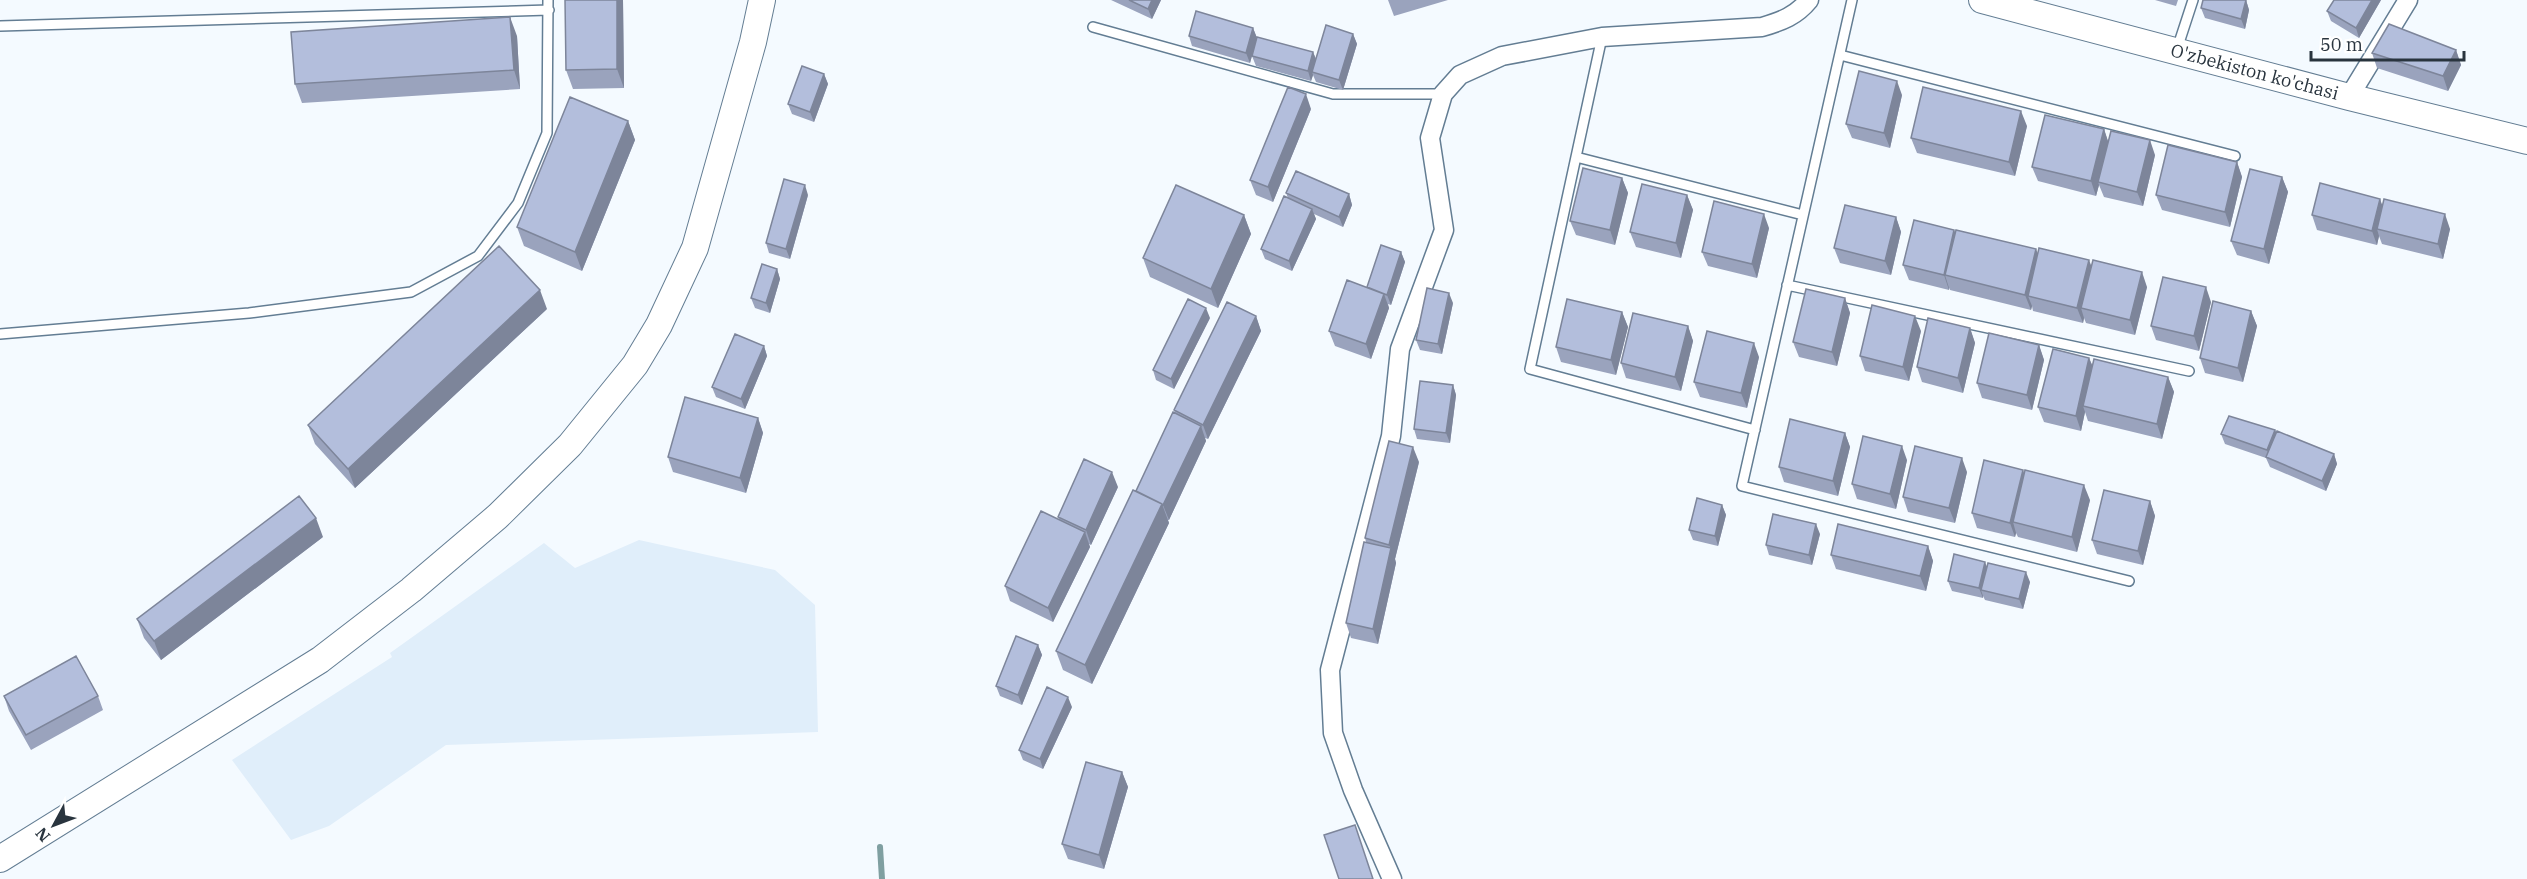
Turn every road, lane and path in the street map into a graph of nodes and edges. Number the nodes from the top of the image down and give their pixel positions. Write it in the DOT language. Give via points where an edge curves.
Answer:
graph roads {
  1 [pos="762,0"];
  2 [pos="1809,0"];
  3 [pos="1852,0"];
  4 [pos="1982,0"];
  5 [pos="2193,0"];
  6 [pos="2408,0"];
  7 [pos="549,5"];
  8 [pos="0,26"];
  9 [pos="1093,27"];
  10 [pos="1602,37"];
  11 [pos="2176,51"];
  12 [pos="1840,55"];
  13 [pos="1443,94"];
  14 [pos="2349,97"];
  15 [pos="2527,141"];
  16 [pos="2235,156"];
  17 [pos="1576,157"];
  18 [pos="1803,215"];
  19 [pos="1787,285"];
  20 [pos="0,334"];
  21 [pos="2189,371"];
  22 [pos="1755,430"];
  23 [pos="2130,581"];
  24 [pos="0,859"];
  25 [pos="1392,879"];
  1 -- 24 [label="main road" via="695,248 635,365 570,445 498,516 320,660"];
  2 -- 10 [label="street" via="1785,21 1762,27"];
  3 -- 12 [label="lane"];
  4 -- 11 [label="main road, O'zbekiston ko'chasi"];
  5 -- 11 [label="lane"];
  6 -- 14 [label="street"];
  7 -- 8 [label="lane"];
  7 -- 20 [label="lane" via="547,133 518,203 478,256 411,292 249,313"];
  9 -- 13 [label="lane" via="1333,94"];
  10 -- 13 [label="street" via="1502,56 1460,75"];
  10 -- 17 [label="lane"];
  11 -- 14 [label="main road, O'zbekiston ko'chasi"];
  12 -- 16 [label="lane"];
  12 -- 18 [label="lane"];
  13 -- 25 [label="street" via="1430,138 1444,230 1400,350 1391,436 1330,670 1333,734"];
  14 -- 15 [label="main road, O'zbekiston ko'chasi"];
  17 -- 18 [label="lane"];
  17 -- 22 [label="lane" via="1530,369"];
  18 -- 19 [label="lane"];
  19 -- 21 [label="lane"];
  19 -- 22 [label="lane"];
  22 -- 23 [label="lane" via="1742,486"];
}
